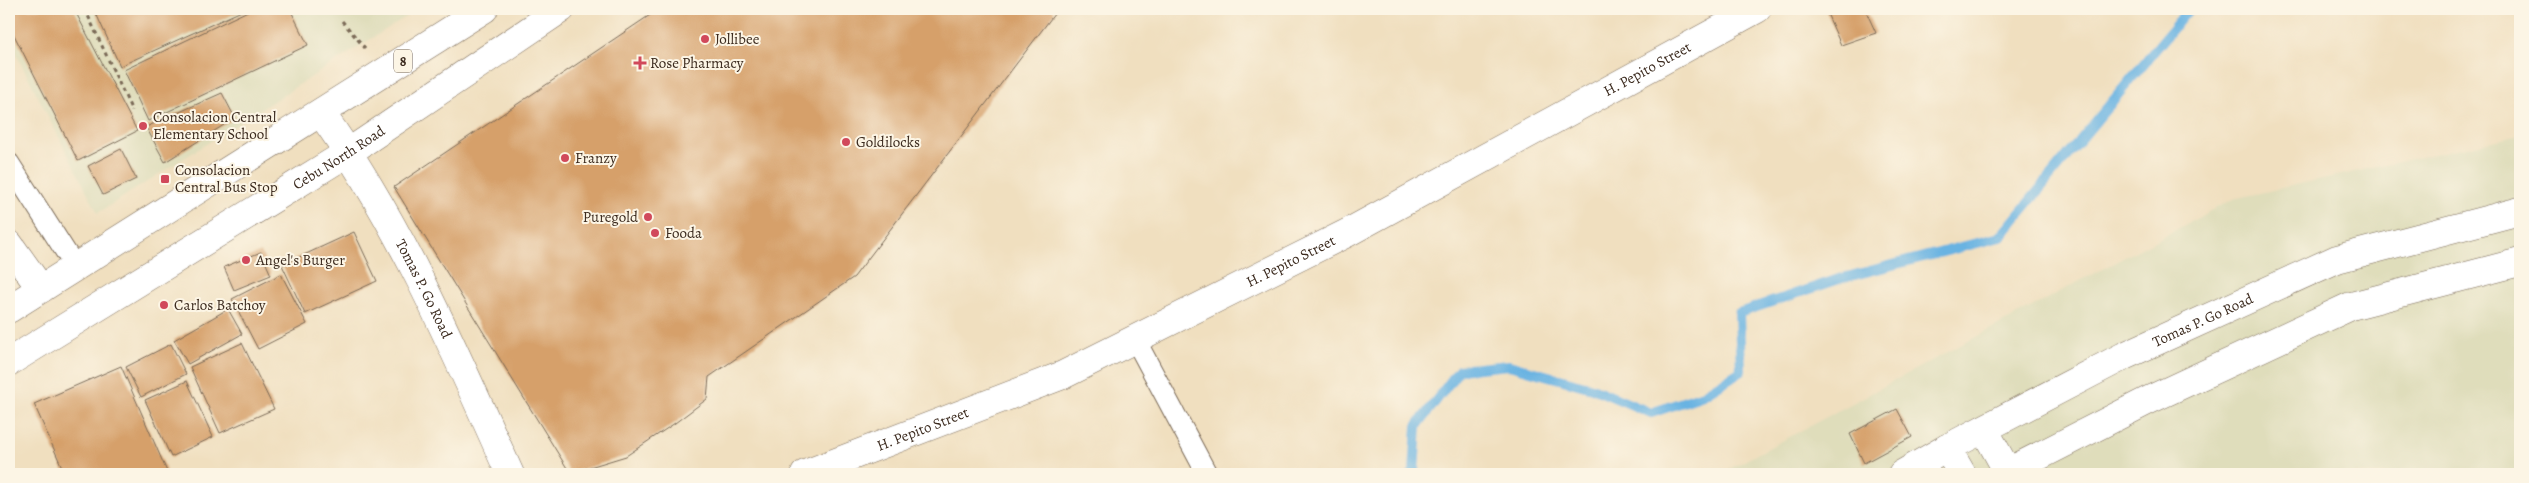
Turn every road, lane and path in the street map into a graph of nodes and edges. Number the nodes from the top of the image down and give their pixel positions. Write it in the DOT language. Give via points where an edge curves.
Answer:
graph roads {
  1 [pos="85,9"];
  2 [pos="484,9"];
  3 [pos="561,9"];
  4 [pos="1758,9"];
  5 [pos="342,21"];
  6 [pos="373,43"];
  7 [pos="132,111"];
  8 [pos="321,113"];
  9 [pos="349,152"];
  10 [pos="9,163"];
  11 [pos="2520,211"];
  12 [pos="9,244"];
  13 [pos="2520,262"];
  14 [pos="76,268"];
  15 [pos="41,289"];
  16 [pos="9,309"];
  17 [pos="1135,339"];
  18 [pos="9,362"];
  19 [pos="1984,429"];
  20 [pos="1947,448"];
  21 [pos="510,474"];
  22 [pos="805,474"];
  23 [pos="1207,474"];
  24 [pos="1902,474"];
  25 [pos="1962,474"];
  26 [pos="2007,474"];
  1 -- 7 [label="path"];
  2 -- 8 [label="street, 8"];
  3 -- 9 [label="street, Cebu North Road"];
  4 -- 17 [label="street, H. Pepito Street" via="1347,233"];
  5 -- 6 [label="path" via="365,48"];
  8 -- 9 [label="street, Tomas P. Go Road"];
  8 -- 14 [label="street, 8"];
  9 -- 18 [label="street, Cebu North Road"];
  9 -- 21 [label="street, Tomas P. Go Road" via="424,285"];
  10 -- 14 [label="lane"];
  11 -- 19 [label="street, Tomas P. Go Road" via="2337,259 2124,356"];
  12 -- 15 [label="street"];
  13 -- 26 [label="street" via="2351,306 2149,400"];
  14 -- 15 [label="street, 8"];
  15 -- 16 [label="street, 8"];
  17 -- 22 [label="street, H. Pepito Street" via="1063,375"];
  17 -- 23 [label="lane"];
  19 -- 20 [label="street, Tomas P. Go Road"];
  19 -- 26 [label="street"];
  20 -- 24 [label="street, Tomas P. Go Road"];
  20 -- 25 [label="street"];
}
